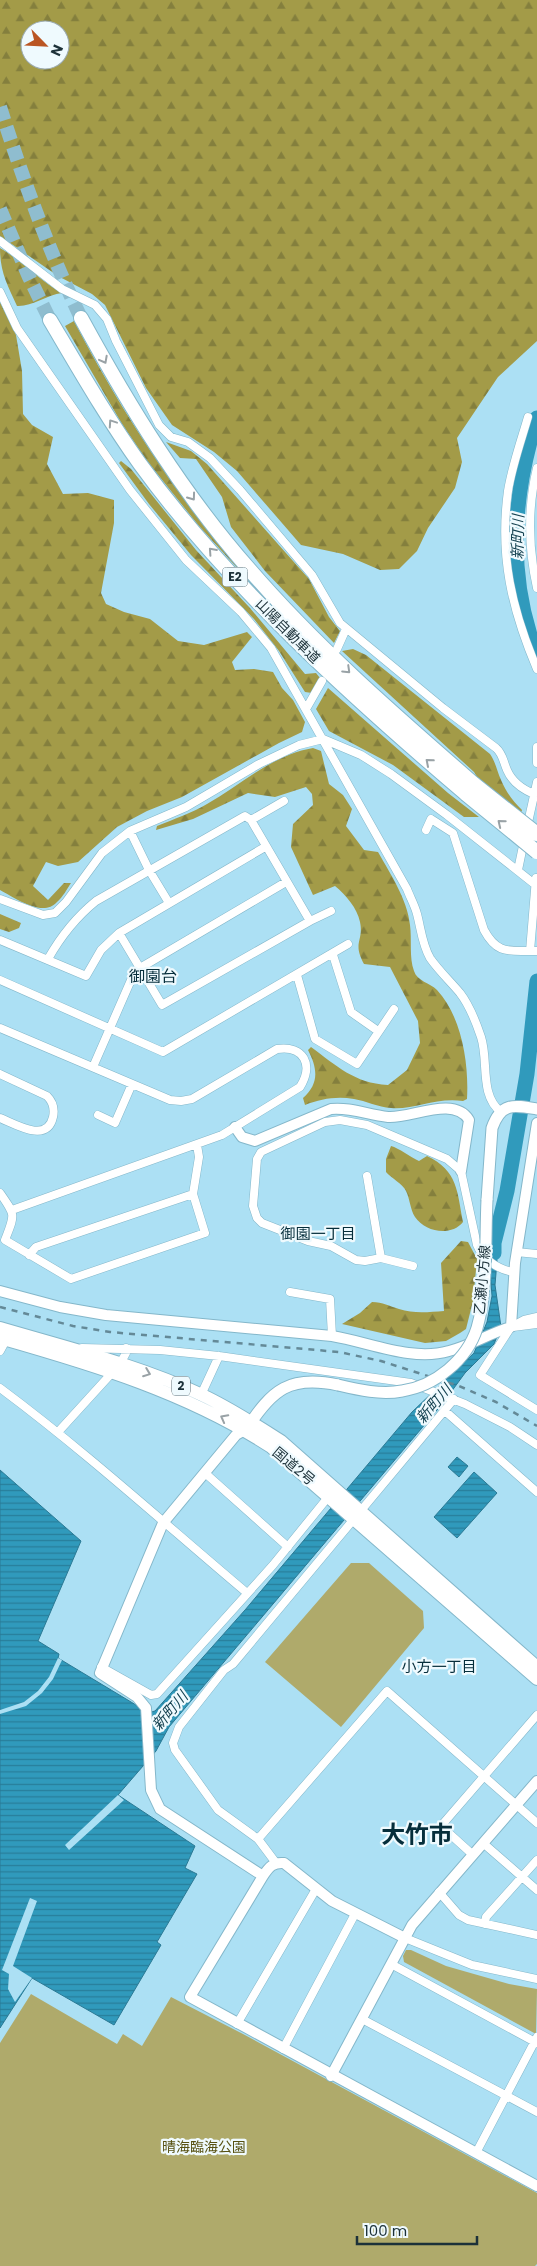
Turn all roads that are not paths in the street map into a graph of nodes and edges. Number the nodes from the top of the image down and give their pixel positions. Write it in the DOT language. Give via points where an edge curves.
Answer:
graph roads {
  1 [pos="0,241"];
  2 [pos="0,292"];
  3 [pos="81,318"];
  4 [pos="50,320"];
  5 [pos="528,417"];
  6 [pos="537,468"];
  7 [pos="537,588"];
  8 [pos="346,629"];
  9 [pos="337,648"];
  10 [pos="537,669"];
  11 [pos="322,681"];
  12 [pos="306,709"];
  13 [pos="323,739"];
  14 [pos="537,747"];
  15 [pos="537,764"];
  16 [pos="537,782"];
  17 [pos="470,789"];
  18 [pos="534,794"];
  19 [pos="284,801"];
  20 [pos="251,820"];
  21 [pos="426,830"];
  22 [pos="130,831"];
  23 [pos="537,834"];
  24 [pos="265,847"];
  25 [pos="537,852"];
  26 [pos="149,870"];
  27 [pos="518,870"];
  28 [pos="286,882"];
  29 [pos="536,883"];
  30 [pos="0,899"];
  31 [pos="169,903"];
  32 [pos="331,911"];
  33 [pos="310,920"];
  34 [pos="119,934"];
  35 [pos="0,940"];
  36 [pos="348,944"];
  37 [pos="533,951"];
  38 [pos="333,955"];
  39 [pos="48,959"];
  40 [pos="140,968"];
  41 [pos="297,975"];
  42 [pos="0,980"];
  43 [pos="394,1009"];
  44 [pos="0,1028"];
  45 [pos="109,1029"];
  46 [pos="378,1031"];
  47 [pos="93,1067"];
  48 [pos="0,1074"];
  49 [pos="132,1084"];
  50 [pos="536,1109"];
  51 [pos="501,1112"];
  52 [pos="98,1115"];
  53 [pos="0,1118"];
  54 [pos="537,1126"];
  55 [pos="235,1127"];
  56 [pos="197,1145"];
  57 [pos="461,1171"];
  58 [pos="367,1176"];
  59 [pos="0,1193"];
  60 [pos="193,1194"];
  61 [pos="12,1210"];
  62 [pos="516,1252"];
  63 [pos="537,1254"];
  64 [pos="29,1255"];
  65 [pos="381,1258"];
  66 [pos="413,1266"];
  67 [pos="511,1271"];
  68 [pos="0,1291"];
  69 [pos="290,1292"];
  70 [pos="537,1316"];
  71 [pos="537,1324"];
  72 [pos="507,1328"];
  73 [pos="332,1336"];
  74 [pos="1,1339"];
  75 [pos="126,1348"];
  76 [pos="72,1349"];
  77 [pos="219,1356"];
  78 [pos="117,1368"];
  79 [pos="0,1388"];
  80 [pos="202,1395"];
  81 [pos="452,1398"];
  82 [pos="537,1410"];
  83 [pos="445,1411"];
  84 [pos="248,1426"];
  85 [pos="58,1431"];
  86 [pos="537,1445"];
  87 [pos="205,1473"];
  88 [pos="537,1492"];
  89 [pos="333,1496"];
  90 [pos="356,1514"];
  91 [pos="162,1523"];
  92 [pos="288,1547"];
  93 [pos="247,1593"];
  94 [pos="537,1666"];
  95 [pos="101,1667"];
  96 [pos="537,1679"];
  97 [pos="537,1715"];
  98 [pos="484,1776"];
  99 [pos="537,1781"];
  100 [pos="516,1805"];
  101 [pos="537,1823"];
  102 [pos="258,1839"];
  103 [pos="483,1842"];
  104 [pos="472,1854"];
  105 [pos="537,1860"];
  106 [pos="276,1863"];
  107 [pos="263,1876"];
  108 [pos="522,1877"];
  109 [pos="316,1889"];
  110 [pos="537,1890"];
  111 [pos="439,1892"];
  112 [pos="355,1914"];
  113 [pos="485,1924"];
  114 [pos="537,1935"];
  115 [pos="405,1938"];
  116 [pos="391,1964"];
  117 [pos="537,1979"];
  118 [pos="362,2018"];
  119 [pos="237,2024"];
  120 [pos="536,2041"];
  121 [pos="283,2049"];
  122 [pos="332,2076"];
  123 [pos="506,2096"];
  124 [pos="537,2112"];
  125 [pos="476,2152"];
  126 [pos="537,2186"];
  1 -- 8 [label="street" via="62,289 95,305 107,319 159,425 171,437 188,442 210,458 240,490 312,575 331,610"];
  2 -- 12 [label="street" via="17,328 130,490 186,560 272,648"];
  3 -- 17 [label="highway, 山陽自動車道 / E2, one-way" via="172,470 248,569"];
  17 -- 4 [label="highway, 山陽自動車道 / E2, one-way" via="357,698 270,613 185,520 140,465"];
  5 -- 10 [label="street" via="508,491 505,537 507,573 516,614"];
  6 -- 7 [label="street" via="529,518"];
  8 -- 9 [label="street"];
  8 -- 18 [label="street" via="496,748 514,781"];
  11 -- 12 [label="street"];
  12 -- 13 [label="street"];
  13 -- 22 [label="street" via="267,760 186,807"];
  13 -- 27 [label="street" via="362,755 391,774"];
  13 -- 51 [label="street" via="407,889 429,956 460,993 474,1017 482,1040 488,1097"];
  14 -- 15 [label="street"];
  16 -- 18 [label="street"];
  17 -- 23 [label="highway, 山陽自動車道 / E2, bridge"];
  25 -- 17 [label="highway, 山陽自動車道 / E2, one-way, bridge"];
  18 -- 27 [label="street"];
  19 -- 20 [label="street"];
  20 -- 24 [label="street"];
  20 -- 26 [label="street" via="245,816"];
  21 -- 37 [label="street" via="431,819 453,834 490,942 500,949"];
  22 -- 26 [label="street"];
  22 -- 30 [label="street" via="102,853 55,913 43,915"];
  24 -- 28 [label="street"];
  24 -- 31 [label="street"];
  26 -- 31 [label="street"];
  26 -- 39 [label="street" via="96,901 78,916"];
  27 -- 29 [label="street"];
  28 -- 33 [label="street"];
  28 -- 40 [label="street"];
  29 -- 37 [label="street"];
  31 -- 34 [label="street"];
  32 -- 33 [label="street"];
  33 -- 40 [label="street" via="162,1006"];
  34 -- 39 [label="street" via="101,950 86,976"];
  34 -- 40 [label="street"];
  35 -- 39 [label="street"];
  36 -- 38 [label="street"];
  38 -- 41 [label="street"];
  38 -- 46 [label="street" via="351,1012"];
  40 -- 45 [label="street"];
  41 -- 45 [label="street" via="163,1052"];
  41 -- 46 [label="street" via="315,1038 357,1064"];
  42 -- 45 [label="street"];
  43 -- 46 [label="street"];
  44 -- 47 [label="street"];
  45 -- 47 [label="street"];
  47 -- 49 [label="street"];
  48 -- 53 [label="street" via="47,1096 54,1112 52,1122 39,1131"];
  49 -- 52 [label="street" via="115,1123"];
  49 -- 55 [label="street" via="170,1100 181,1101 192,1099 277,1049 295,1050 303,1056 307,1065 306,1077 300,1087"];
  50 -- 51 [label="main road" via="513,1106"];
  51 -- 84 [label="main road, 乙瀬小方線, bridge" via="492,1128 482,1308 472,1341 464,1353 439,1376 402,1392 362,1391 310,1381 290,1384 276,1393"];
  54 -- 62 [label="street"];
  55 -- 56 [label="street"];
  55 -- 57 [label="street" via="242,1138 254,1141 330,1108 389,1117 452,1109 466,1114 469,1120"];
  56 -- 60 [label="street" via="199,1158"];
  56 -- 61 [label="street"];
  57 -- 65 [label="street" via="447,1159 389,1134 367,1125 340,1120 325,1122 261,1152 257,1159 253,1206 262,1224 331,1246 356,1260"];
  57 -- 67 [label="street" via="482,1256"];
  58 -- 65 [label="street"];
  59 -- 61 [label="street"];
  60 -- 64 [label="street" via="36,1247"];
  60 -- 64 [label="street" via="205,1233 71,1279"];
  61 -- 64 [label="street" via="14,1217 5,1240"];
  62 -- 63 [label="street"];
  62 -- 67 [label="street"];
  65 -- 66 [label="street"];
  67 -- 72 [label="street"];
  68 -- 73 [label="street" via="106,1315"];
  69 -- 73 [label="street" via="330,1299"];
  70 -- 72 [label="street"];
  71 -- 72 [label="street"];
  72 -- 73 [label="street" via="451,1351 414,1354"];
  72 -- 82 [label="street" via="480,1375"];
  74 -- 76 [label="highway, 国道2号 / 2"];
  74 -- 78 [label="highway, 国道2号 / 2"];
  75 -- 76 [label="street"];
  75 -- 77 [label="street"];
  75 -- 78 [label="street"];
  76 -- 78 [label="highway, 国道2号 / 2"];
  77 -- 80 [label="street"];
  77 -- 81 [label="street" via="388,1379 427,1387"];
  78 -- 80 [label="highway, 国道2号 / 2, one-way"];
  84 -- 78 [label="highway, 国道2号 / 2, one-way"];
  78 -- 85 [label="street"];
  79 -- 85 [label="street"];
  80 -- 84 [label="highway, 国道2号 / 2"];
  81 -- 83 [label="street"];
  81 -- 86 [label="street" via="510,1427"];
  83 -- 88 [label="street"];
  83 -- 90 [label="street"];
  84 -- 87 [label="street" via="236,1435"];
  84 -- 89 [label="highway, 国道2号 / 2" via="281,1441"];
  85 -- 91 [label="street"];
  87 -- 91 [label="street"];
  87 -- 92 [label="street"];
  89 -- 90 [label="highway, 国道2号 / 2"];
  89 -- 92 [label="street"];
  90 -- 94 [label="highway, 国道2号 / 2"];
  90 -- 96 [label="highway, 国道2号 / 2"];
  90 -- 102 [label="street" via="233,1664 224,1670 174,1737 175,1750 218,1810"];
  91 -- 93 [label="street"];
  91 -- 95 [label="street"];
  92 -- 93 [label="street"];
  93 -- 95 [label="street" via="157,1694 151,1695"];
  95 -- 107 [label="street" via="100,1673 140,1700 148,1715 151,1790 155,1803"];
  97 -- 98 [label="street"];
  98 -- 100 [label="street"];
  98 -- 102 [label="street" via="387,1691"];
  98 -- 104 [label="street" via="440,1826"];
  99 -- 100 [label="street"];
  100 -- 101 [label="street"];
  100 -- 103 [label="street"];
  102 -- 106 [label="street"];
  103 -- 104 [label="street"];
  103 -- 108 [label="street"];
  104 -- 111 [label="street"];
  105 -- 108 [label="street"];
  106 -- 107 [label="street"];
  106 -- 109 [label="street" via="284,1863"];
  107 -- 119 [label="street" via="190,1997"];
  108 -- 110 [label="street"];
  108 -- 113 [label="street" via="486,1917"];
  109 -- 112 [label="street"];
  109 -- 119 [label="street"];
  111 -- 113 [label="street" via="459,1915"];
  111 -- 115 [label="street"];
  112 -- 115 [label="street"];
  112 -- 121 [label="street"];
  113 -- 114 [label="street"];
  115 -- 116 [label="street"];
  115 -- 117 [label="street" via="472,1965"];
  116 -- 118 [label="street"];
  116 -- 120 [label="street"];
  118 -- 122 [label="street"];
  118 -- 123 [label="street"];
  119 -- 121 [label="street"];
  120 -- 123 [label="street"];
  121 -- 122 [label="street"];
  122 -- 125 [label="street"];
  123 -- 124 [label="street"];
  123 -- 125 [label="street"];
  125 -- 126 [label="street"];
}
